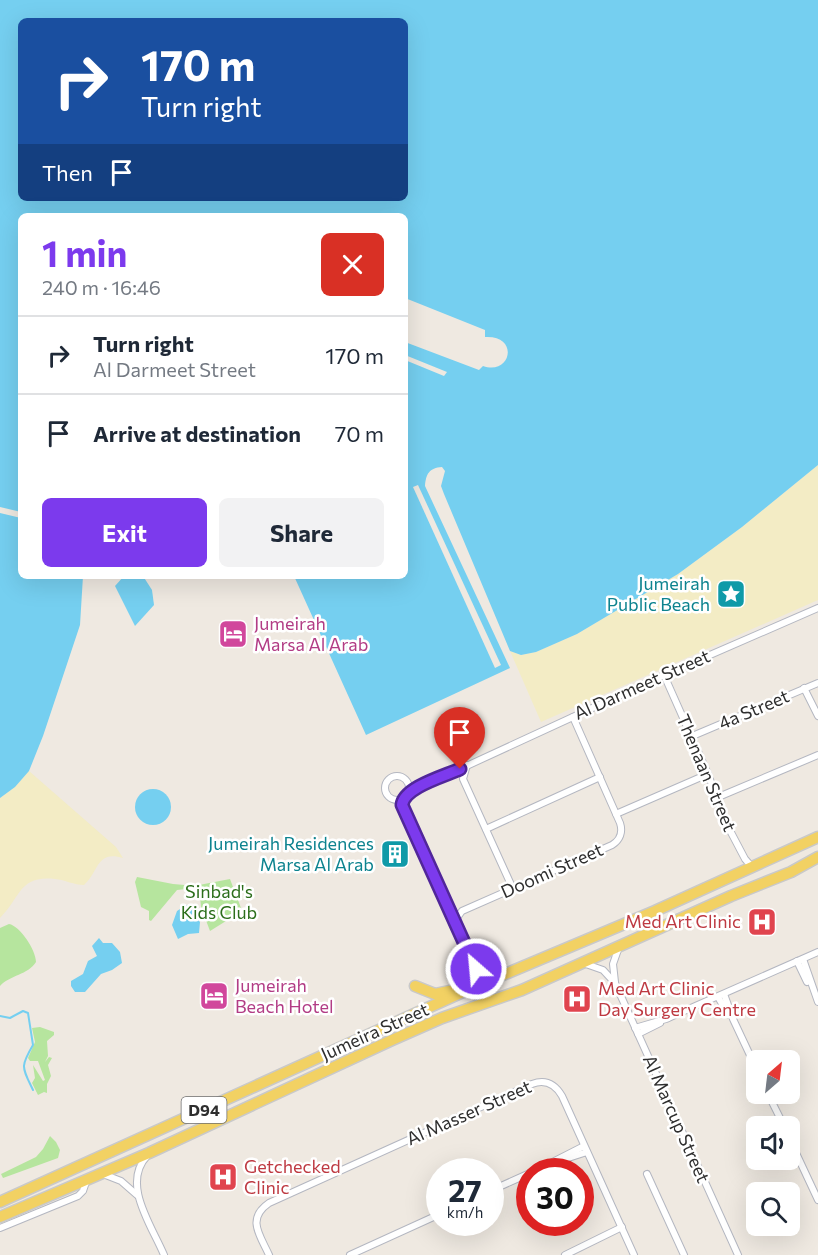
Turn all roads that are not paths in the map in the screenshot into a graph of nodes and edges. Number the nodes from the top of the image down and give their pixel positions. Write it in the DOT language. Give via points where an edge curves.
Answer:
graph roads {
  1 [pos="818,608"];
  2 [pos="664,675"];
  3 [pos="818,683"];
  4 [pos="804,688"];
  5 [pos="573,717"];
  6 [pos="818,717"];
  7 [pos="690,737"];
  8 [pos="818,754"];
  9 [pos="467,764"];
  10 [pos="450,774"];
  11 [pos="708,774"];
  12 [pos="600,777"];
  13 [pos="463,779"];
  14 [pos="407,781"];
  15 [pos="406,796"];
  16 [pos="716,798"];
  17 [pos="616,814"];
  18 [pos="486,830"];
  19 [pos="818,837"];
  20 [pos="818,857"];
  21 [pos="752,868"];
  22 [pos="513,889"];
  23 [pos="448,909"];
  24 [pos="462,911"];
  25 [pos="454,922"];
  26 [pos="619,947"];
  27 [pos="818,952"];
  28 [pos="800,960"];
  29 [pos="583,963"];
  30 [pos="494,978"];
  31 [pos="615,983"];
  32 [pos="481,984"];
  33 [pos="415,986"];
  34 [pos="721,995"];
  35 [pos="818,1002"];
  36 [pos="425,1009"];
  37 [pos="447,1017"];
  38 [pos="637,1031"];
  39 [pos="392,1040"];
  40 [pos="748,1050"];
  41 [pos="288,1061"];
  42 [pos="302,1066"];
  43 [pos="585,1149"];
  44 [pos="149,1153"];
  45 [pos="563,1158"];
  46 [pos="800,1162"];
  47 [pos="100,1173"];
  48 [pos="646,1174"];
  49 [pos="87,1179"];
  50 [pos="137,1195"];
  51 [pos="818,1200"];
  52 [pos="0,1202"];
  53 [pos="0,1217"];
  54 [pos="426,1220"];
  55 [pos="0,1228"];
  56 [pos="623,1229"];
  57 [pos="164,1255"];
  58 [pos="269,1255"];
  59 [pos="350,1255"];
  60 [pos="565,1255"];
  61 [pos="634,1255"];
  62 [pos="684,1255"];
  63 [pos="738,1255"];
  1 -- 2 [label="street, Al Darmeet Street"];
  2 -- 5 [label="street, Al Darmeet Street"];
  2 -- 7 [label="street, Thenaan Street"];
  3 -- 4 [label="street, 4a Street"];
  4 -- 6 [label="street"];
  4 -- 7 [label="street, 4a Street"];
  5 -- 9 [label="street, Al Darmeet Street"];
  5 -- 12 [label="street, Doomi Street"];
  7 -- 11 [label="street, Thenaan Street"];
  8 -- 16 [label="street"];
  9 -- 10 [label="street, Al Darmeet Street"];
  9 -- 13 [label="street"];
  9 -- 14 [label="street, Al Darmeet Street" via="422,782"];
  10 -- 13 [label="street"];
  10 -- 15 [label="street, Al Darmeet Street"];
  11 -- 16 [label="street, Thenaan Street"];
  11 -- 17 [label="street"];
  12 -- 17 [label="street, Doomi Street"];
  12 -- 18 [label="street"];
  13 -- 18 [label="street"];
  14 -- 15 [label="street"];
  14 -- 15 [label="street, Al Darmeet Street" via="397,775 384,784 389,798"];
  15 -- 23 [label="street" via="404,811"];
  16 -- 21 [label="street, Thenaan Street"];
  17 -- 22 [label="street, Doomi Street" via="621,830 615,843"];
  18 -- 22 [label="street"];
  19 -- 21 [label="main road, Jumeira Street / D94"];
  20 -- 26 [label="main road, Jumeira Street / D94"];
  21 -- 30 [label="main road, Jumeira Street / D94"];
  22 -- 24 [label="street, Doomi Street"];
  23 -- 24 [label="street"];
  23 -- 25 [label="street"];
  24 -- 25 [label="street"];
  25 -- 30 [label="street" via="474,966"];
  26 -- 29 [label="main road, Jumeira Street / D94"];
  26 -- 31 [label="street, Al Marcup Street" via="613,964"];
  27 -- 28 [label="street"];
  28 -- 34 [label="street"];
  28 -- 35 [label="street"];
  29 -- 31 [label="street, Al Marcup Street" via="603,970"];
  29 -- 37 [label="main road, Jumeira Street / D94"];
  30 -- 32 [label="main road, Jumeira Street / D94"];
  31 -- 38 [label="street, Al Marcup Street"];
  32 -- 33 [label="main road" via="438,994"];
  32 -- 36 [label="main road, Jumeira Street / D94"];
  32 -- 37 [label="main road" via="471,995 448,1007"];
  34 -- 38 [label="street"];
  34 -- 40 [label="street"];
  36 -- 39 [label="main road" via="424,1018 401,1030"];
  36 -- 42 [label="main road, Jumeira Street / D94"];
  37 -- 39 [label="main road, Jumeira Street / D94"];
  38 -- 63 [label="street, Al Marcup Street"];
  39 -- 44 [label="main road, Jumeira Street / D94"];
  41 -- 42 [label="main road"];
  42 -- 52 [label="main road, Jumeira Street / D94"];
  43 -- 45 [label="street"];
  43 -- 56 [label="street, Al Masser Street"];
  43 -- 58 [label="street, Al Masser Street" via="560,1093 552,1084 537,1082 266,1205 256,1224"];
  44 -- 47 [label="main road, Jumeira Street / D94"];
  44 -- 50 [label="street" via="135,1180"];
  46 -- 51 [label="street"];
  47 -- 49 [label="main road, Jumeira Street / D94"];
  47 -- 50 [label="street" via="121,1181"];
  48 -- 62 [label="street"];
  49 -- 53 [label="main road, Jumeira Street / D94"];
  49 -- 55 [label="street" via="78,1196"];
  50 -- 57 [label="street"];
  54 -- 59 [label="street"];
  56 -- 60 [label="street"];
  56 -- 61 [label="street, Al Masser Street"];
}
